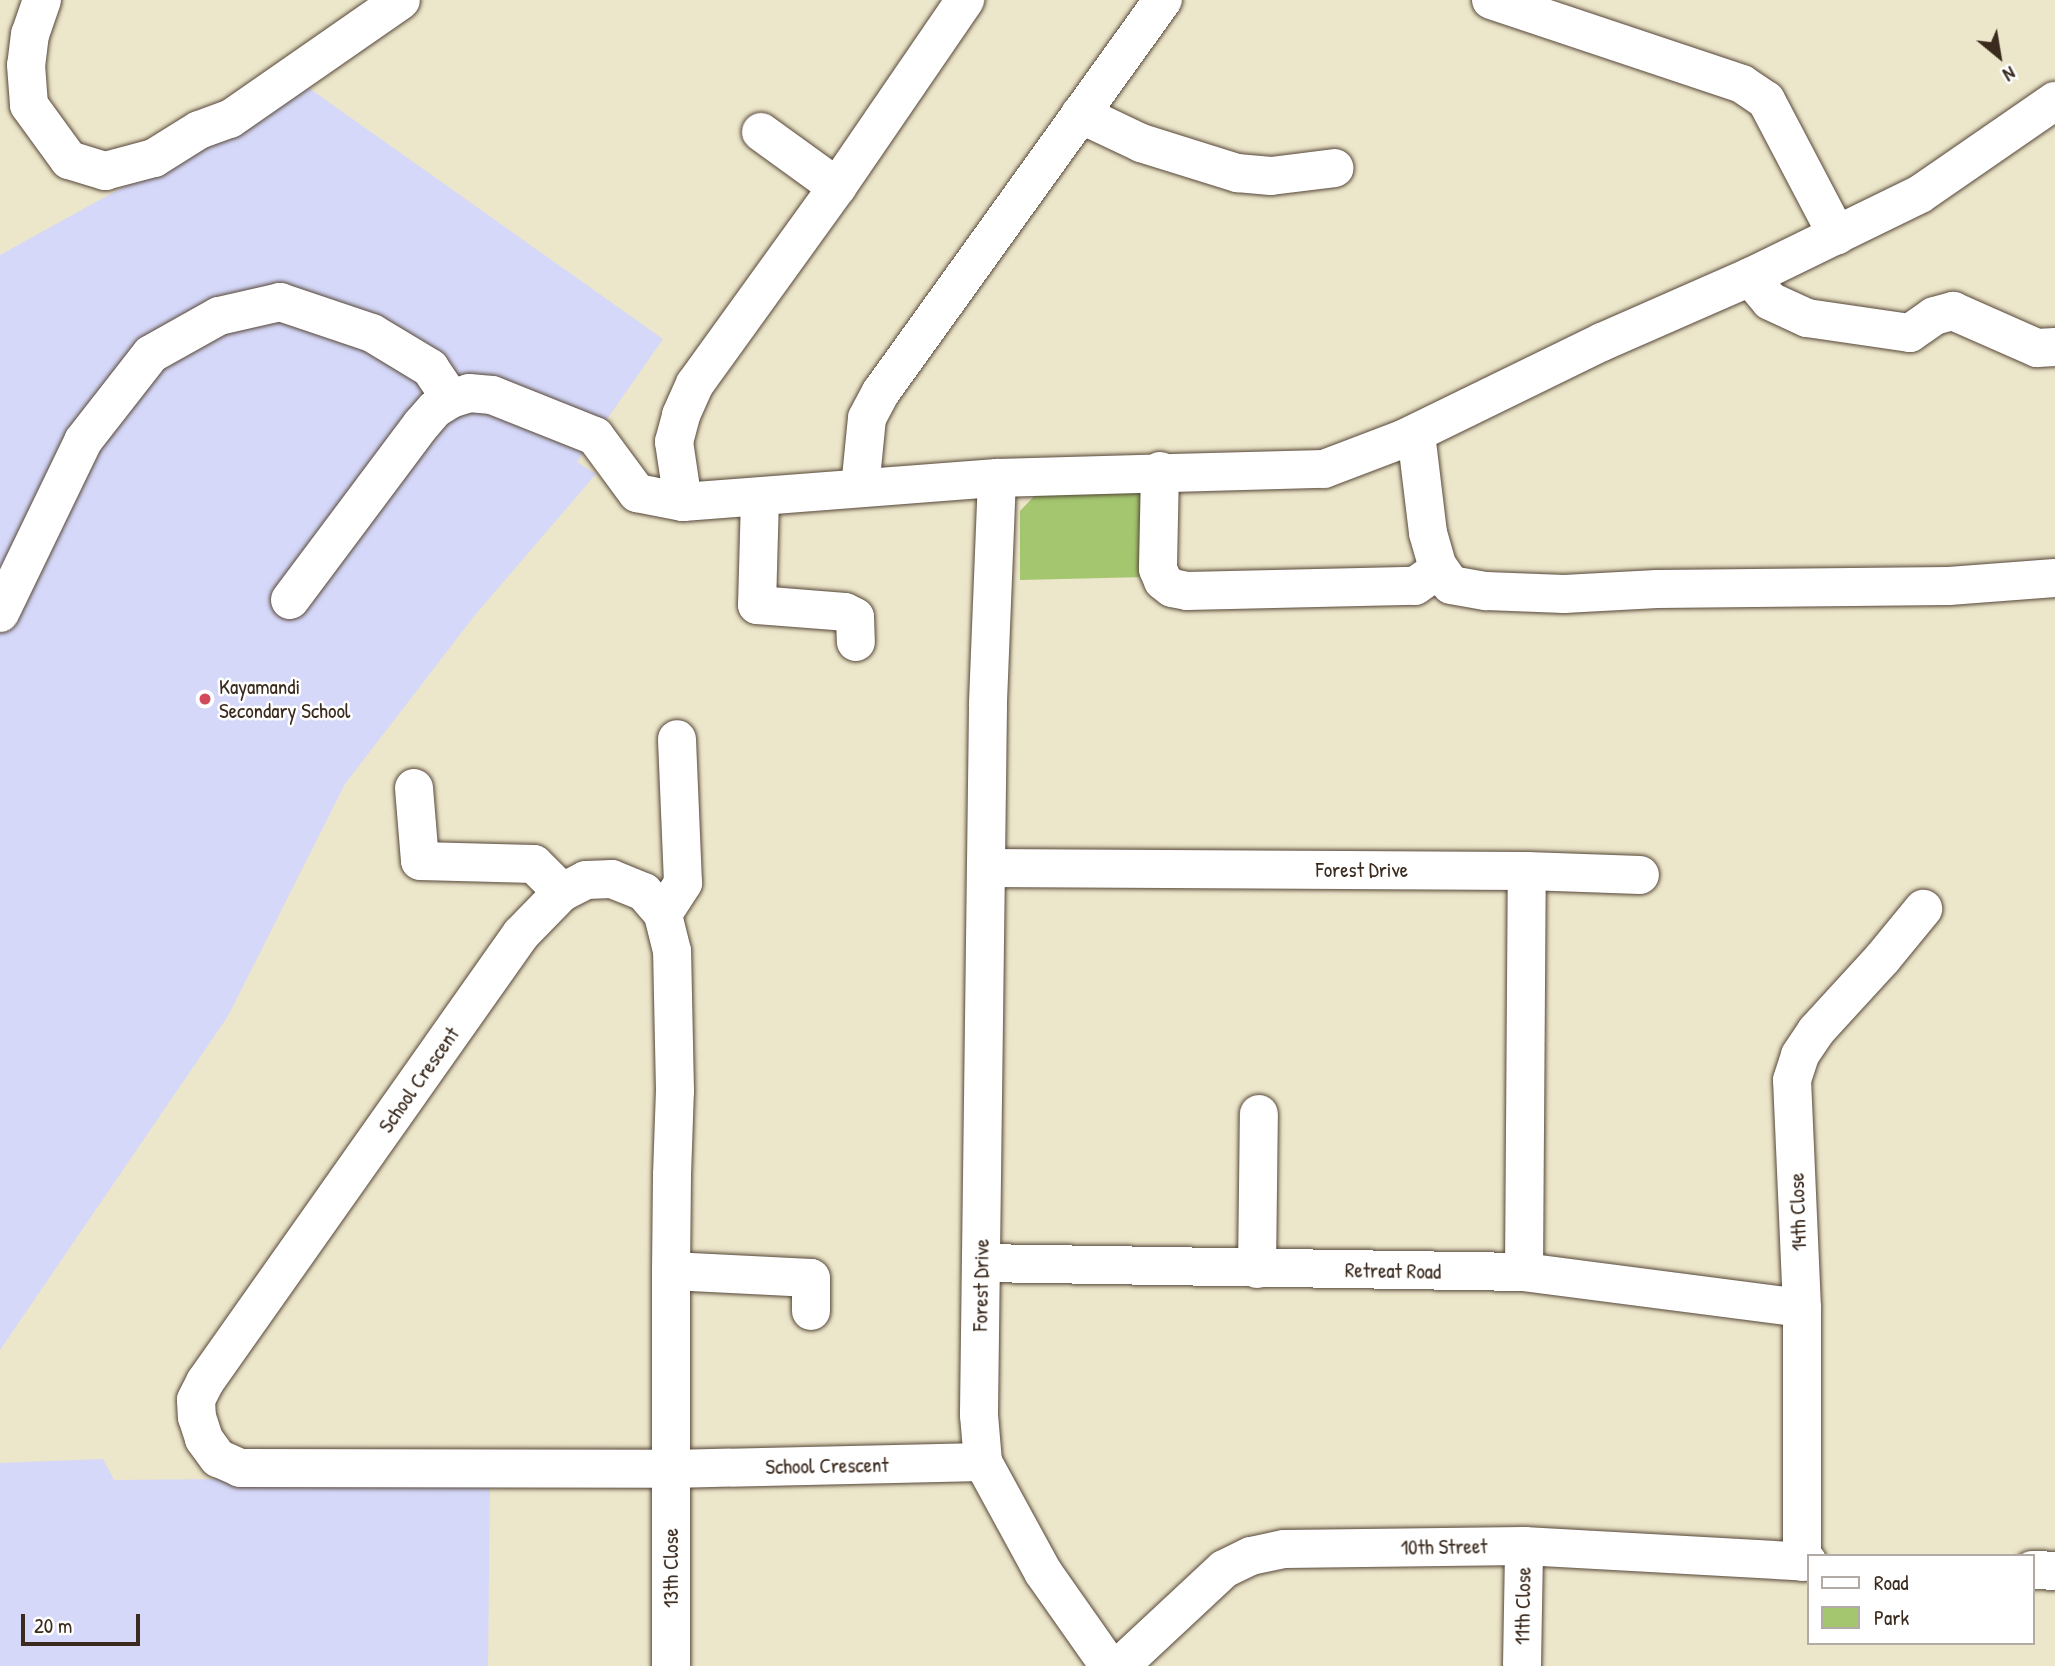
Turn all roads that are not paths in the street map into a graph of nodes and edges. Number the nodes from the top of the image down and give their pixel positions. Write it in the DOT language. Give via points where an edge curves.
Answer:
graph roads {
  1 [pos="42,0"];
  2 [pos="401,0"];
  3 [pos="965,0"];
  4 [pos="1163,0"];
  5 [pos="1491,0"];
  6 [pos="2055,101"];
  7 [pos="1080,114"];
  8 [pos="761,132"];
  9 [pos="1335,167"];
  10 [pos="837,187"];
  11 [pos="1837,235"];
  12 [pos="1750,277"];
  13 [pos="2055,347"];
  14 [pos="451,399"];
  15 [pos="1410,441"];
  16 [pos="1160,471"];
  17 [pos="997,478"];
  18 [pos="860,488"];
  19 [pos="760,498"];
  20 [pos="683,502"];
  21 [pos="1439,569"];
  22 [pos="2055,571"];
  23 [pos="2055,578"];
  24 [pos="290,600"];
  25 [pos="0,613"];
  26 [pos="856,642"];
  27 [pos="677,739"];
  28 [pos="414,788"];
  29 [pos="986,868"];
  30 [pos="1527,871"];
  31 [pos="1640,875"];
  32 [pos="562,892"];
  33 [pos="1923,909"];
  34 [pos="663,914"];
  35 [pos="1259,1114"];
  36 [pos="981,1263"];
  37 [pos="1257,1269"];
  38 [pos="671,1271"];
  39 [pos="1524,1272"];
  40 [pos="1802,1308"];
  41 [pos="811,1311"];
  42 [pos="983,1462"];
  43 [pos="671,1469"];
  44 [pos="1524,1546"];
  45 [pos="1805,1562"];
  46 [pos="2034,1570"];
  47 [pos="2055,1571"];
  48 [pos="671,1666"];
  49 [pos="1109,1666"];
  50 [pos="1120,1666"];
  51 [pos="1521,1666"];
  1 -- 2 [label="street" via="30,34 26,65 29,104 69,160 105,171 154,158 199,130 230,119"];
  3 -- 10 [label="street"];
  4 -- 7 [label="street"];
  5 -- 11 [label="street" via="1750,89 1766,100"];
  6 -- 11 [label="street" via="1920,194"];
  7 -- 9 [label="street" via="1141,143 1237,173 1271,176"];
  7 -- 18 [label="street" via="881,391 867,418"];
  8 -- 10 [label="street"];
  10 -- 20 [label="street" via="695,384 674,442"];
  11 -- 12 [label="street"];
  12 -- 13 [label="street" via="1770,301 1807,318 1910,333 1934,316 1952,311 2037,348"];
  12 -- 15 [label="street" via="1602,342"];
  14 -- 20 [label="street" via="486,393 595,436 638,493"];
  14 -- 24 [label="street" via="421,425"];
  14 -- 25 [label="street" via="430,368 372,333 280,302 219,316 151,354 83,441"];
  15 -- 16 [label="street" via="1324,469"];
  15 -- 21 [label="street"];
  15 -- 23 [label="street" via="1437,565 1451,585 1564,594 1949,586"];
  16 -- 17 [label="street"];
  16 -- 21 [label="street" via="1158,569 1172,587 1187,592 1415,586"];
  17 -- 18 [label="street"];
  17 -- 29 [label="street, Forest Drive"];
  18 -- 19 [label="street"];
  19 -- 20 [label="street"];
  19 -- 26 [label="street" via="757,605 845,612 855,617"];
  21 -- 22 [label="street" via="1454,578 1475,580"];
  27 -- 34 [label="street" via="683,883"];
  28 -- 32 [label="street" via="419,861 534,864"];
  29 -- 30 [label="street, Forest Drive"];
  29 -- 36 [label="street, Forest Drive"];
  30 -- 31 [label="street, Forest Drive"];
  30 -- 39 [label="street"];
  32 -- 34 [label="street, School Crescent" via="586,880 612,879 644,892"];
  32 -- 43 [label="street, School Crescent" via="521,934 205,1381 196,1400 197,1417 204,1439 218,1458 240,1468"];
  33 -- 40 [label="street, 14th Close" via="1816,1031 1800,1055 1792,1080"];
  34 -- 38 [label="street" via="672,951 674,1014"];
  35 -- 37 [label="street"];
  36 -- 37 [label="street, Retreat Road"];
  36 -- 42 [label="street, Forest Drive" via="979,1415"];
  37 -- 39 [label="street, Retreat Road"];
  38 -- 41 [label="street" via="811,1278"];
  38 -- 43 [label="street"];
  39 -- 40 [label="street, Retreat Road"];
  40 -- 45 [label="street, 14th Close"];
  42 -- 43 [label="street, School Crescent"];
  42 -- 49 [label="street, Forest Drive" via="1037,1561"];
  43 -- 48 [label="street, 13th Close"];
  44 -- 45 [label="street, 10th Street"];
  44 -- 50 [label="street, 10th Street" via="1284,1549 1251,1556 1224,1569"];
  44 -- 51 [label="street, 11th Close"];
  46 -- 47 [label="street"];
}
